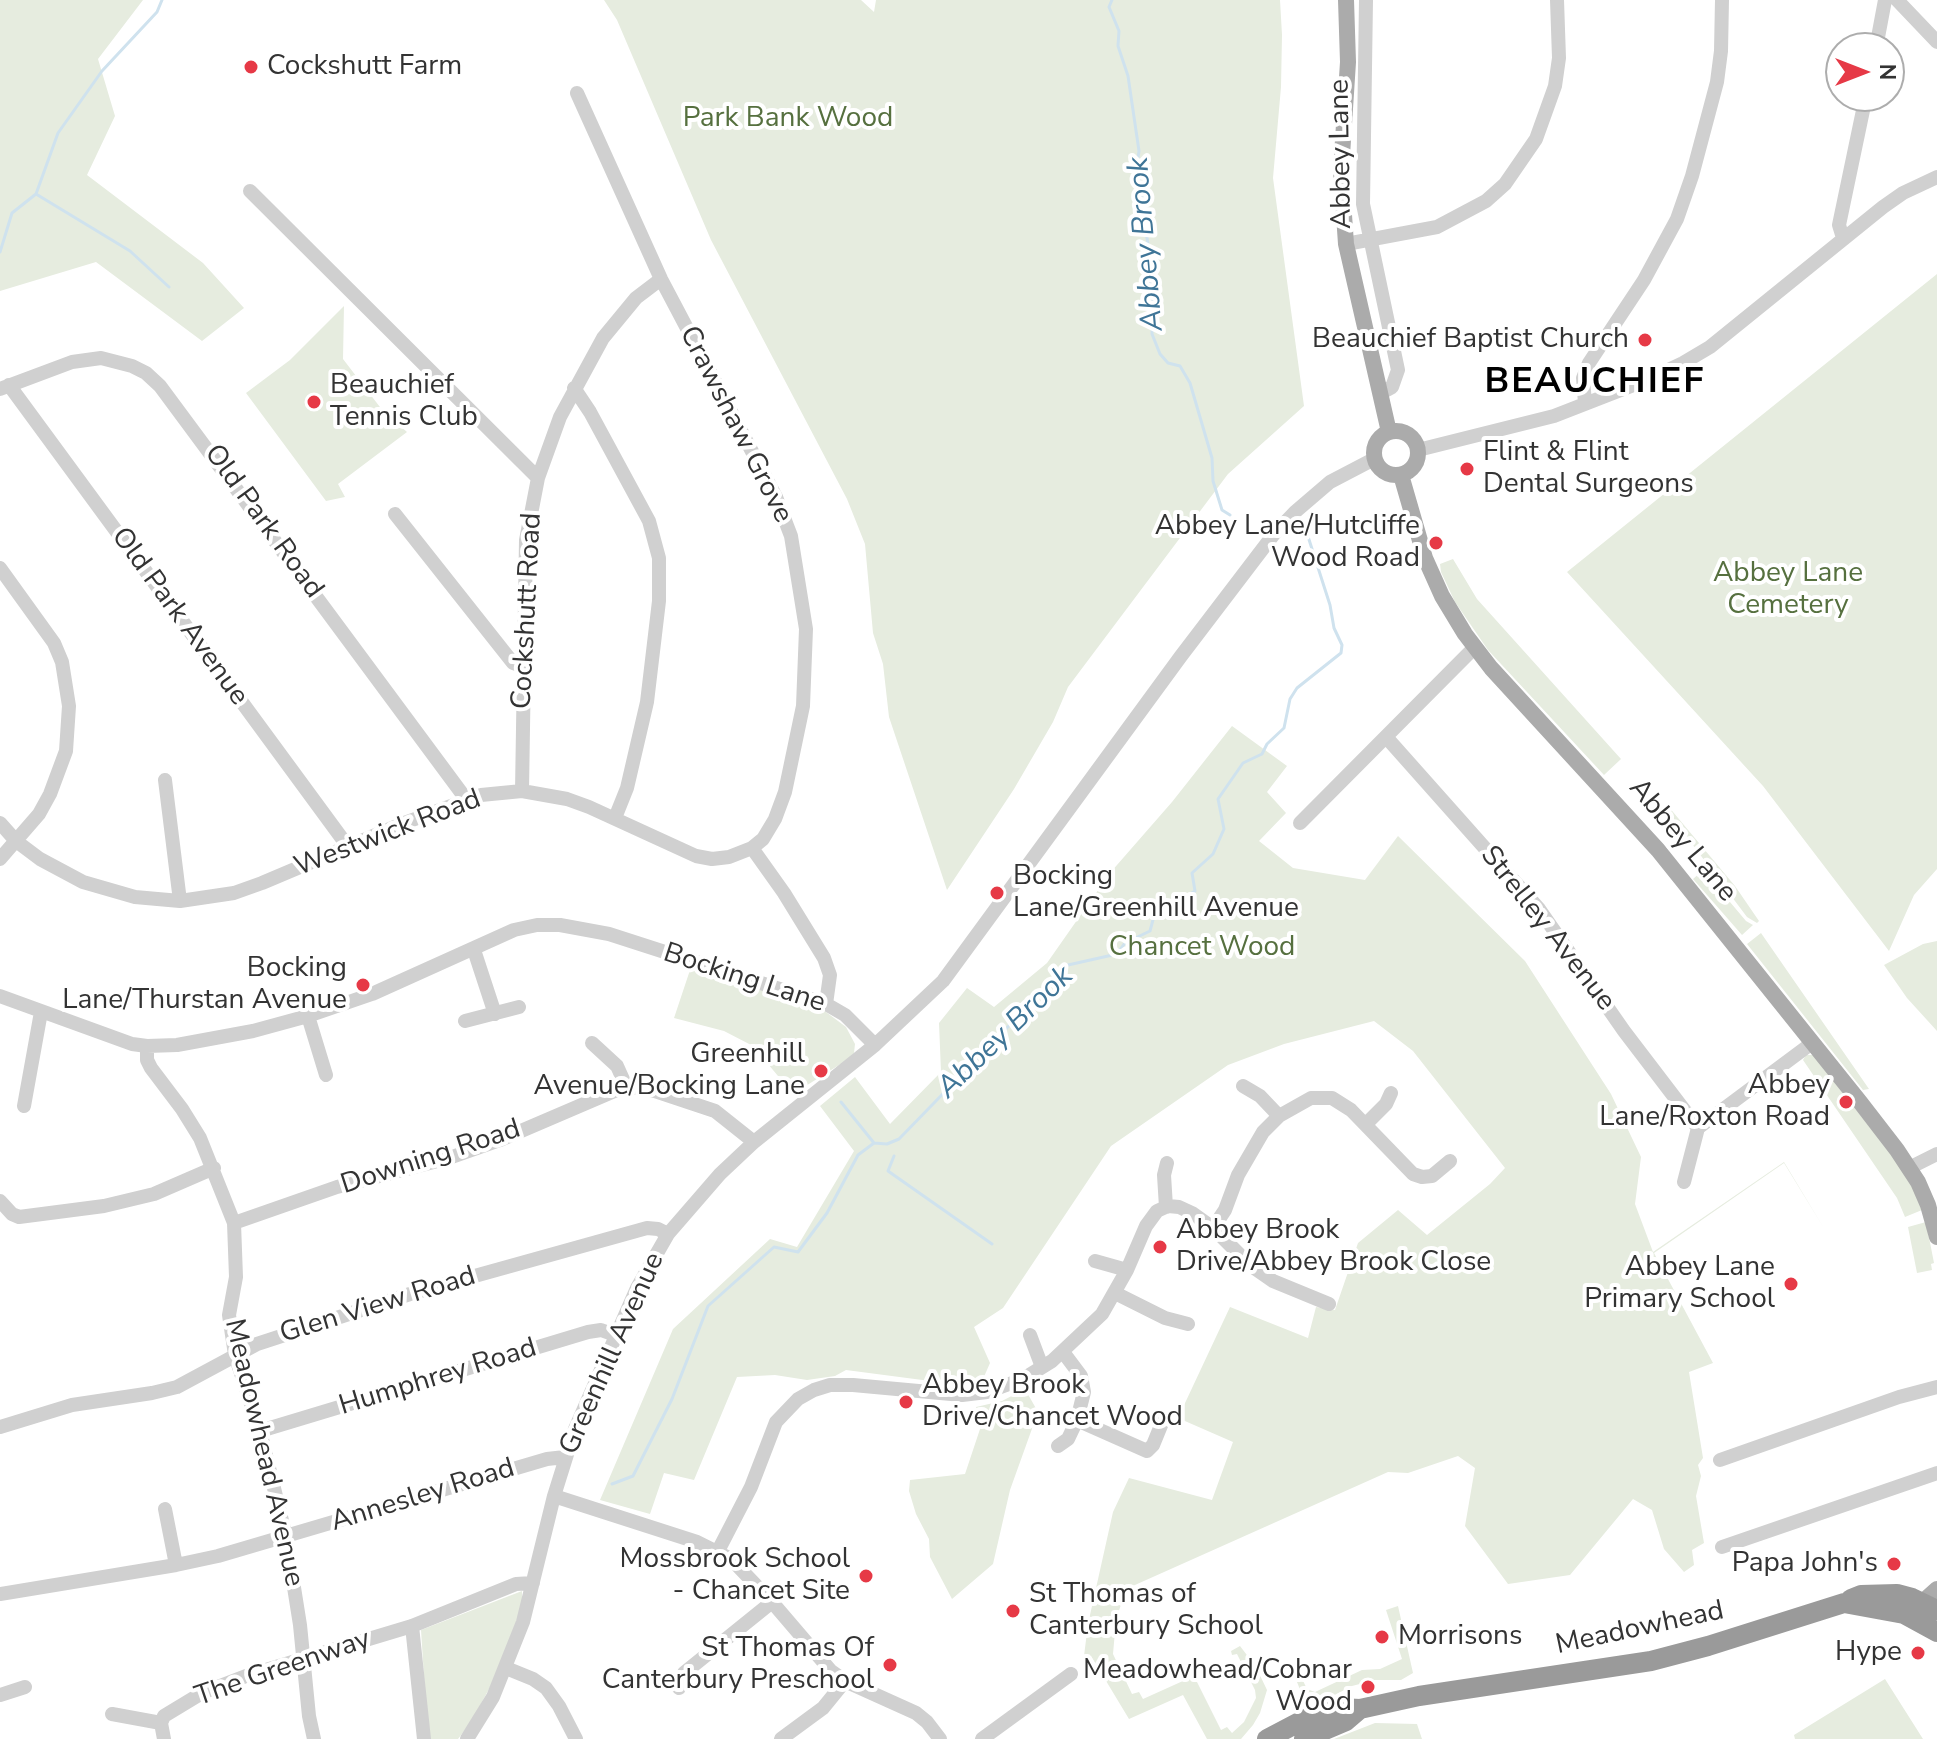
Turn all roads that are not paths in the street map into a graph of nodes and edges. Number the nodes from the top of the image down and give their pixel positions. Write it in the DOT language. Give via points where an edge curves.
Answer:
graph roads {
  1 [pos="1346,0"];
  2 [pos="1366,0"];
  3 [pos="1557,0"];
  4 [pos="1722,0"];
  5 [pos="1885,0"];
  6 [pos="1897,0"];
  7 [pos="1879,32"];
  8 [pos="1937,42"];
  9 [pos="577,93"];
  10 [pos="1863,112"];
  11 [pos="1937,177"];
  12 [pos="250,191"];
  13 [pos="1843,238"];
  14 [pos="1369,240"];
  15 [pos="1346,244"];
  16 [pos="661,279"];
  17 [pos="5,387"];
  18 [pos="574,388"];
  19 [pos="1381,393"];
  20 [pos="1585,403"];
  21 [pos="1389,432"];
  22 [pos="1418,450"];
  23 [pos="1374,459"];
  24 [pos="1401,475"];
  25 [pos="538,478"];
  26 [pos="395,514"];
  27 [pos="0,568"];
  28 [pos="1475,647"];
  29 [pos="524,667"];
  30 [pos="1387,738"];
  31 [pos="165,780"];
  32 [pos="522,791"];
  33 [pos="466,799"];
  34 [pos="615,818"];
  35 [pos="0,823"];
  36 [pos="1300,823"];
  37 [pos="16,841"];
  38 [pos="349,848"];
  39 [pos="752,848"];
  40 [pos="0,859"];
  41 [pos="180,901"];
  42 [pos="474,950"];
  43 [pos="0,996"];
  44 [pos="826,1004"];
  45 [pos="519,1007"];
  46 [pos="41,1012"];
  47 [pos="495,1014"];
  48 [pos="308,1016"];
  49 [pos="465,1021"];
  50 [pos="592,1043"];
  51 [pos="1812,1043"];
  52 [pos="875,1045"];
  53 [pos="147,1046"];
  54 [pos="326,1075"];
  55 [pos="626,1086"];
  56 [pos="1243,1086"];
  57 [pos="1391,1093"];
  58 [pos="24,1106"];
  59 [pos="1279,1116"];
  60 [pos="1366,1124"];
  61 [pos="1698,1128"];
  62 [pos="754,1142"];
  63 [pos="1937,1154"];
  64 [pos="1450,1161"];
  65 [pos="1167,1163"];
  66 [pos="214,1168"];
  67 [pos="1909,1168"];
  68 [pos="1684,1182"];
  69 [pos="0,1201"];
  70 [pos="1166,1207"];
  71 [pos="234,1223"];
  72 [pos="1213,1228"];
  73 [pos="668,1234"];
  74 [pos="1937,1237"];
  75 [pos="1095,1261"];
  76 [pos="1127,1270"];
  77 [pos="1115,1293"];
  78 [pos="1329,1304"];
  79 [pos="1188,1324"];
  80 [pos="615,1335"];
  81 [pos="1030,1335"];
  82 [pos="1063,1352"];
  83 [pos="235,1355"];
  84 [pos="1042,1367"];
  85 [pos="1937,1387"];
  86 [pos="1077,1420"];
  87 [pos="1162,1423"];
  88 [pos="0,1427"];
  89 [pos="260,1431"];
  90 [pos="1058,1446"];
  91 [pos="565,1457"];
  92 [pos="1720,1460"];
  93 [pos="1937,1473"];
  94 [pos="554,1496"];
  95 [pos="165,1509"];
  96 [pos="286,1537"];
  97 [pos="1722,1547"];
  98 [pos="718,1551"];
  99 [pos="176,1565"];
  100 [pos="533,1583"];
  101 [pos="0,1594"];
  102 [pos="772,1602"];
  103 [pos="1933,1613"];
  104 [pos="412,1626"];
  105 [pos="304,1658"];
  106 [pos="506,1668"];
  107 [pos="1071,1674"];
  108 [pos="845,1681"];
  109 [pos="25,1687"];
  110 [pos="679,1688"];
  111 [pos="0,1695"];
  112 [pos="1360,1709"];
  113 [pos="112,1714"];
  114 [pos="161,1723"];
  115 [pos="164,1739"];
  116 [pos="314,1739"];
  117 [pos="424,1739"];
  118 [pos="467,1739"];
  119 [pos="576,1739"];
  120 [pos="781,1739"];
  121 [pos="940,1739"];
  122 [pos="982,1739"];
  123 [pos="1267,1739"];
  124 [pos="1304,1739"];
  1 -- 15 [label="main road, Abbey Lane" via="1341,171"];
  2 -- 14 [label="street, Abbey Lane" via="1362,175"];
  3 -- 14 [label="street" via="1555,86 1521,165 1486,201 1462,215 1437,227"];
  4 -- 20 [label="street" via="1717,82 1682,205 1636,293 1589,363 1583,378"];
  5 -- 7 [label="street"];
  6 -- 8 [label="street"];
  9 -- 16 [label="street, Crawshaw Grove"];
  10 -- 13 [label="street" via="1839,225"];
  11 -- 13 [label="street" via="1903,193"];
  12 -- 25 [label="street"];
  13 -- 20 [label="street" via="1710,347 1649,379"];
  14 -- 15 [label="street"];
  14 -- 19 [label="street, Abbey Lane" via="1398,370 1392,387"];
  15 -- 19 [label="main road, Abbey Lane"];
  16 -- 18 [label="street, Cockshutt Road" via="636,298 603,338"];
  16 -- 39 [label="street, Crawshaw Grove" via="776,497 799,578 806,652 799,735 775,819"];
  17 -- 33 [label="street, Old Park Road" via="72,362 101,358 146,373"];
  17 -- 38 [label="street, Old Park Avenue"];
  18 -- 25 [label="street, Cockshutt Road"];
  18 -- 34 [label="street" via="649,521 659,558 647,702"];
  19 -- 21 [label="main road, Abbey Lane"];
  20 -- 22 [label="street"];
  21 -- 22 [label="main road" via="1407,434"];
  21 -- 23 [label="main road" via="1376,443"];
  22 -- 24 [label="main road" via="1414,465"];
  23 -- 24 [label="main road" via="1385,473"];
  23 -- 52 [label="street" via="1330,482 1274,534 943,981"];
  24 -- 28 [label="main road, Abbey Lane" via="1431,574"];
  25 -- 29 [label="street, Cockshutt Road" via="526,540"];
  26 -- 29 [label="street" via="513,663"];
  27 -- 37 [label="street" via="54,643 69,706 60,772 39,814"];
  28 -- 30 [label="street"];
  28 -- 51 [label="main road, Abbey Lane" via="1658,850"];
  29 -- 32 [label="street, Cockshutt Road"];
  30 -- 36 [label="street"];
  30 -- 61 [label="street, Strelley Avenue" via="1539,909"];
  31 -- 41 [label="street"];
  32 -- 33 [label="street, Westwick Road"];
  32 -- 34 [label="street, Westwick Road" via="567,799"];
  33 -- 38 [label="street, Westwick Road"];
  34 -- 39 [label="street, Westwick Road" via="696,856 729,857"];
  35 -- 37 [label="street, Westwick Road"];
  37 -- 40 [label="street"];
  37 -- 41 [label="street, Westwick Road" via="83,882 135,897"];
  38 -- 41 [label="street, Westwick Road" via="234,893"];
  39 -- 44 [label="street" via="824,958 830,975"];
  42 -- 44 [label="street, Bocking Lane" via="537,925 582,927"];
  42 -- 47 [label="street"];
  42 -- 48 [label="street, Bocking Lane"];
  43 -- 46 [label="street, Bocking Lane"];
  44 -- 52 [label="street, Bocking Lane"];
  45 -- 47 [label="street"];
  46 -- 53 [label="street, Bocking Lane"];
  46 -- 58 [label="street"];
  47 -- 49 [label="street"];
  48 -- 53 [label="street, Bocking Lane" via="208,1040"];
  48 -- 54 [label="street"];
  50 -- 55 [label="street" via="617,1066"];
  51 -- 61 [label="street"];
  51 -- 67 [label="main road, Abbey Lane"];
  52 -- 62 [label="street, Greenhill Avenue"];
  53 -- 66 [label="street, Meadowhead Avenue" via="151,1068 182,1109"];
  55 -- 62 [label="street" via="715,1111"];
  55 -- 71 [label="street, Downing Road" via="449,1158 337,1187"];
  56 -- 59 [label="street"];
  57 -- 60 [label="street"];
  59 -- 60 [label="street" via="1322,1096 1341,1103"];
  59 -- 72 [label="street" via="1250,1152"];
  60 -- 64 [label="street" via="1413,1174 1432,1176"];
  61 -- 68 [label="street"];
  62 -- 73 [label="street, Greenhill Avenue"];
  63 -- 67 [label="street"];
  65 -- 70 [label="street"];
  66 -- 69 [label="street" via="154,1194 104,1206 19,1217"];
  66 -- 71 [label="street, Meadowhead Avenue"];
  67 -- 74 [label="main road, Abbey Lane"];
  70 -- 72 [label="street" via="1179,1207"];
  70 -- 76 [label="street" via="1151,1217"];
  71 -- 83 [label="street, Meadowhead Avenue" via="236,1277 229,1315"];
  72 -- 78 [label="street" via="1273,1281"];
  73 -- 80 [label="street, Greenhill Avenue"];
  73 -- 83 [label="street, Glen View Road" via="647,1228 342,1314"];
  75 -- 76 [label="street"];
  76 -- 77 [label="street"];
  77 -- 79 [label="street"];
  77 -- 82 [label="street" via="1102,1314"];
  80 -- 89 [label="street, Humphrey Road" via="588,1332"];
  80 -- 91 [label="street, Greenhill Avenue"];
  81 -- 84 [label="street"];
  82 -- 84 [label="street"];
  82 -- 86 [label="street" via="1084,1384"];
  83 -- 88 [label="street, Glen View Road" via="177,1387 72,1405"];
  83 -- 89 [label="street, Meadowhead Avenue"];
  84 -- 98 [label="street" via="1004,1387 962,1395 830,1385 805,1395 776,1422"];
  85 -- 92 [label="street"];
  86 -- 87 [label="street" via="1147,1451"];
  86 -- 90 [label="street"];
  89 -- 96 [label="street, Meadowhead Avenue"];
  91 -- 94 [label="street, Greenhill Avenue"];
  91 -- 96 [label="street, Annesley Road"];
  93 -- 97 [label="street"];
  94 -- 98 [label="street"];
  94 -- 100 [label="street, Greenhill Avenue"];
  95 -- 99 [label="street"];
  96 -- 99 [label="street, Annesley Road"];
  96 -- 105 [label="street, Meadowhead Avenue"];
  98 -- 102 [label="street" via="741,1567"];
  99 -- 101 [label="street, Annesley Road"];
  100 -- 104 [label="street, The Greenway" via="516,1584"];
  100 -- 106 [label="street, Greenhill Avenue"];
  102 -- 108 [label="street"];
  102 -- 110 [label="street" via="684,1673"];
  103 -- 112 [label="highway, Meadowhead" via="1907,1596 1861,1595 1651,1661"];
  104 -- 105 [label="street, The Greenway"];
  104 -- 117 [label="street, The Greenway"];
  105 -- 114 [label="street, The Greenway" via="202,1693 169,1710"];
  105 -- 116 [label="street, Meadowhead Avenue"];
  106 -- 118 [label="street, Greenhill Avenue"];
  106 -- 119 [label="street" via="546,1688"];
  107 -- 122 [label="street"];
  108 -- 120 [label="street" via="823,1708"];
  108 -- 121 [label="street" via="916,1713"];
  109 -- 111 [label="street"];
  112 -- 123 [label="highway, Meadowhead" via="1326,1712"];
  112 -- 124 [label="highway, Meadowhead"];
  113 -- 114 [label="street, The Greenway"];
  114 -- 115 [label="street, The Greenway"];
}
